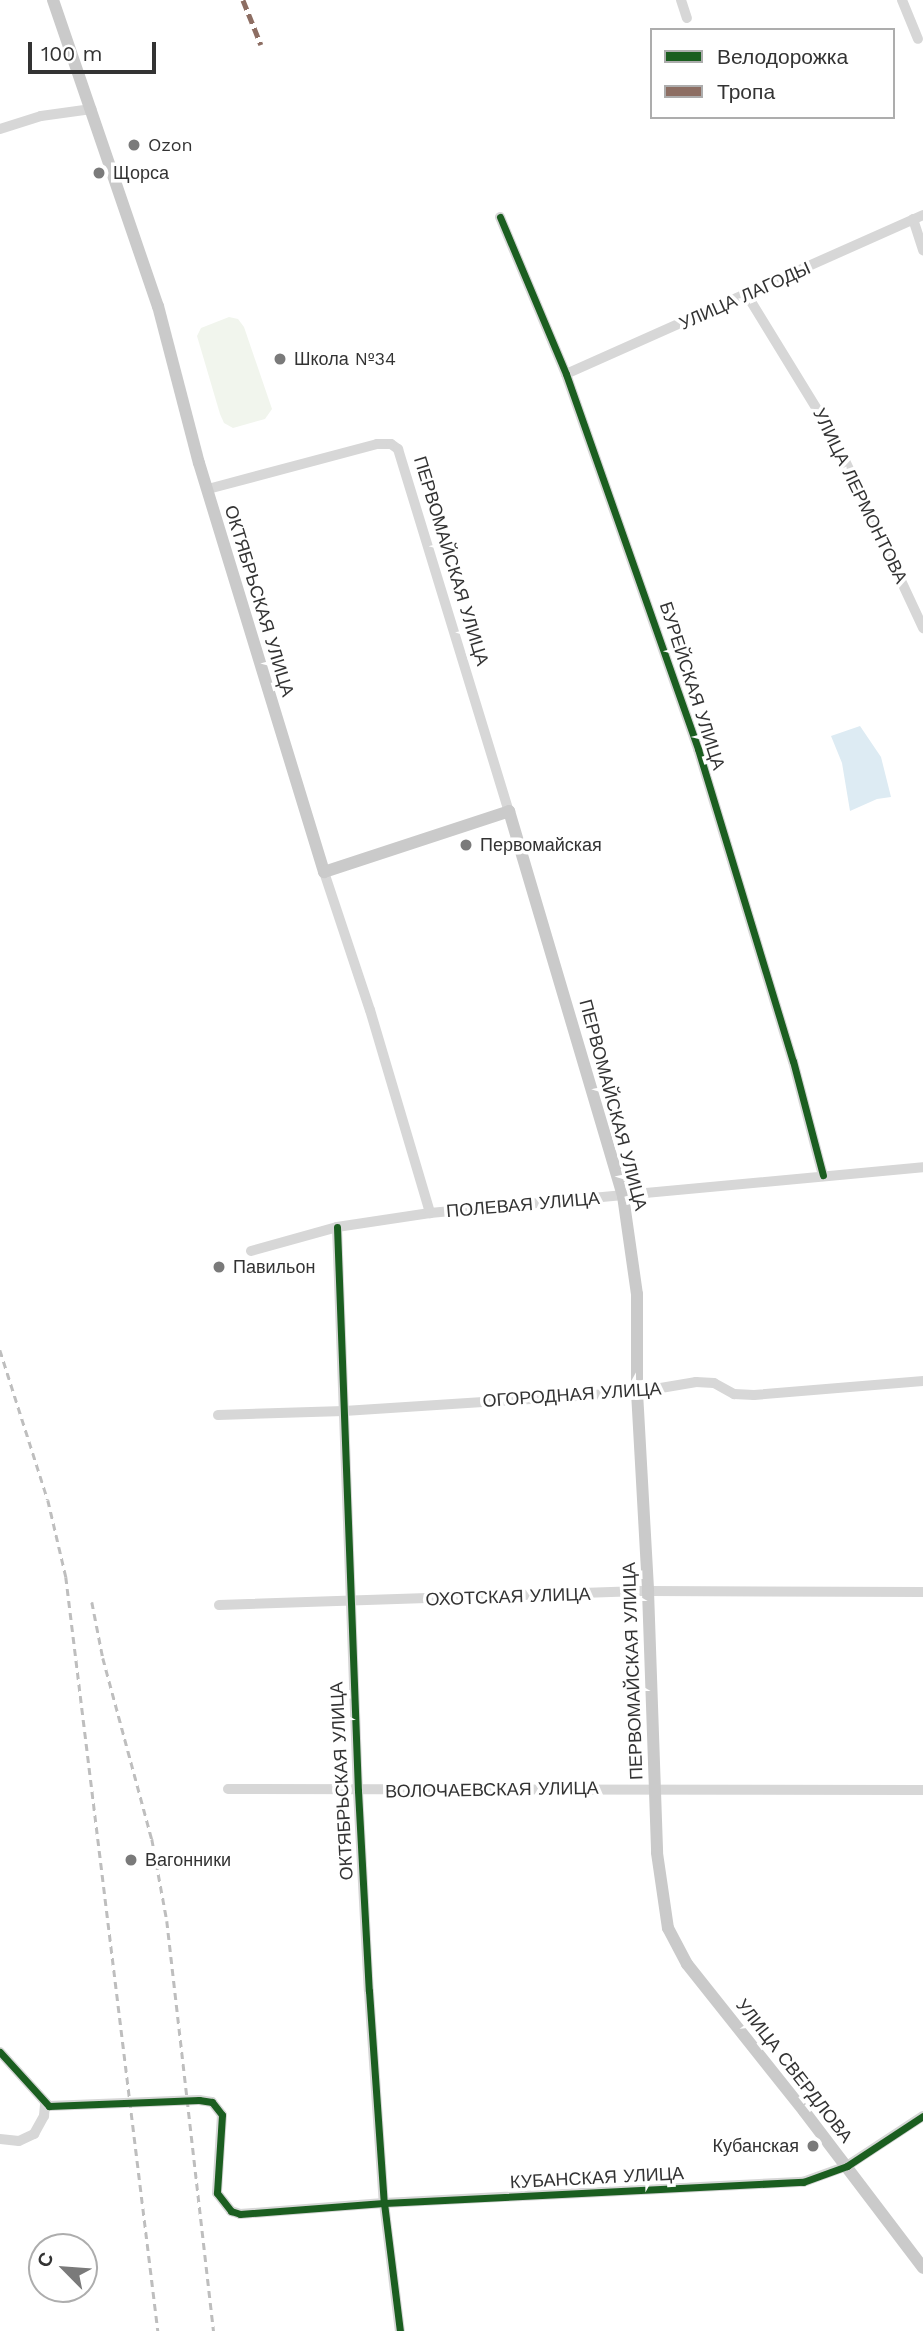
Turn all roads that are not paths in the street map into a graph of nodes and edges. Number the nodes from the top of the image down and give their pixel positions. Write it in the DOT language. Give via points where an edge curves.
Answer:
graph roads {
  1 [pos="53,0"];
  2 [pos="681,0"];
  3 [pos="902,0"];
  4 [pos="687,18"];
  5 [pos="918,39"];
  6 [pos="92,108"];
  7 [pos="0,129"];
  8 [pos="500,217"];
  9 [pos="918,217"];
  10 [pos="923,250"];
  11 [pos="747,295"];
  12 [pos="566,374"];
  13 [pos="208,489"];
  14 [pos="923,628"];
  15 [pos="509,811"];
  16 [pos="324,872"];
  17 [pos="923,1167"];
  18 [pos="823,1175"];
  19 [pos="623,1196"];
  20 [pos="430,1213"];
  21 [pos="337,1227"];
  22 [pos="251,1251"];
  23 [pos="923,1381"];
  24 [pos="637,1392"];
  25 [pos="344,1411"];
  26 [pos="218,1415"];
  27 [pos="648,1591"];
  28 [pos="923,1591"];
  29 [pos="351,1603"];
  30 [pos="219,1605"];
  31 [pos="654,1787"];
  32 [pos="228,1789"];
  33 [pos="923,1790"];
  34 [pos="358,1791"];
  35 [pos="687,1964"];
  36 [pos="0,2052"];
  37 [pos="45,2105"];
  38 [pos="923,2116"];
  39 [pos="0,2139"];
  40 [pos="847,2166"];
  41 [pos="384,2203"];
  42 [pos="923,2267"];
  43 [pos="400,2331"];
  1 -- 6 [label="main road, ОКТЯБРЬСКАЯ УЛИЦА"];
  2 -- 4 [label="street"];
  3 -- 5 [label="street"];
  6 -- 7 [label="street" via="41,116"];
  6 -- 13 [label="main road, ОКТЯБРЬСКАЯ УЛИЦА" via="158,306"];
  8 -- 12 [label="street, БУРЕЙСКАЯ УЛИЦА"];
  9 -- 10 [label="street"];
  9 -- 11 [label="street, УЛИЦА ЛАГОДЫ"];
  11 -- 12 [label="street, УЛИЦА ЛАГОДЫ"];
  11 -- 14 [label="street, УЛИЦА ЛЕРМОНТОВА" via="834,437"];
  12 -- 18 [label="street, БУРЕЙСКАЯ УЛИЦА" via="698,749"];
  13 -- 15 [label="street, ПЕРВОМАЙСКАЯ УЛИЦА" via="377,444 398,449"];
  13 -- 16 [label="main road, ОКТЯБРЬСКАЯ УЛИЦА"];
  15 -- 16 [label="main road"];
  15 -- 19 [label="main road, ПЕРВОМАЙСКАЯ УЛИЦА"];
  16 -- 20 [label="street, ОКТЯБРЬСКАЯ УЛИЦА"];
  17 -- 18 [label="street, ПОЛЕВАЯ УЛИЦА"];
  18 -- 19 [label="street, ПОЛЕВАЯ УЛИЦА"];
  19 -- 20 [label="street, ПОЛЕВАЯ УЛИЦА"];
  19 -- 24 [label="main road, ПЕРВОМАЙСКАЯ УЛИЦА" via="637,1294"];
  20 -- 21 [label="street, ПОЛЕВАЯ УЛИЦА"];
  21 -- 22 [label="street, ПОЛЕВАЯ УЛИЦА"];
  21 -- 25 [label="street, ОКТЯБРЬСКАЯ УЛИЦА"];
  23 -- 24 [label="street, ОГОРОДНАЯ УЛИЦА" via="754,1395 696,1382"];
  24 -- 25 [label="street, ОГОРОДНАЯ УЛИЦА"];
  24 -- 27 [label="main road, ПЕРВОМАЙСКАЯ УЛИЦА"];
  25 -- 26 [label="street, ОГОРОДНАЯ УЛИЦА"];
  25 -- 29 [label="street, ОКТЯБРЬСКАЯ УЛИЦА"];
  27 -- 28 [label="street, ОХОТСКАЯ УЛИЦА"];
  27 -- 29 [label="street, ОХОТСКАЯ УЛИЦА"];
  27 -- 31 [label="main road, ПЕРВОМАЙСКАЯ УЛИЦА"];
  29 -- 30 [label="street, ОХОТСКАЯ УЛИЦА"];
  29 -- 34 [label="street, ОКТЯБРЬСКАЯ УЛИЦА"];
  31 -- 33 [label="street, ВОЛОЧАЕВСКАЯ УЛИЦА"];
  31 -- 34 [label="street, ВОЛОЧАЕВСКАЯ УЛИЦА"];
  31 -- 35 [label="main road, ПЕРВОМАЙСКАЯ УЛИЦА" via="665,1917"];
  32 -- 34 [label="street, ВОЛОЧАЕВСКАЯ УЛИЦА"];
  34 -- 41 [label="street, ОКТЯБРЬСКАЯ УЛИЦА"];
  35 -- 40 [label="main road, УЛИЦА СВЕРДЛОВА"];
  36 -- 37 [label="street"];
  37 -- 39 [label="street" via="34,2134 19,2141"];
  37 -- 41 [label="street, КУБАНСКАЯ УЛИЦА" via="209,2100 222,2115 217,2193 231,2211 254,2214"];
  38 -- 40 [label="street, КУБАНСКАЯ УЛИЦА"];
  40 -- 41 [label="street, КУБАНСКАЯ УЛИЦА" via="803,2182"];
  40 -- 42 [label="main road, УЛИЦА СВЕРДЛОВА"];
  41 -- 43 [label="street, ОКТЯБРЬСКАЯ УЛИЦА"];
}
